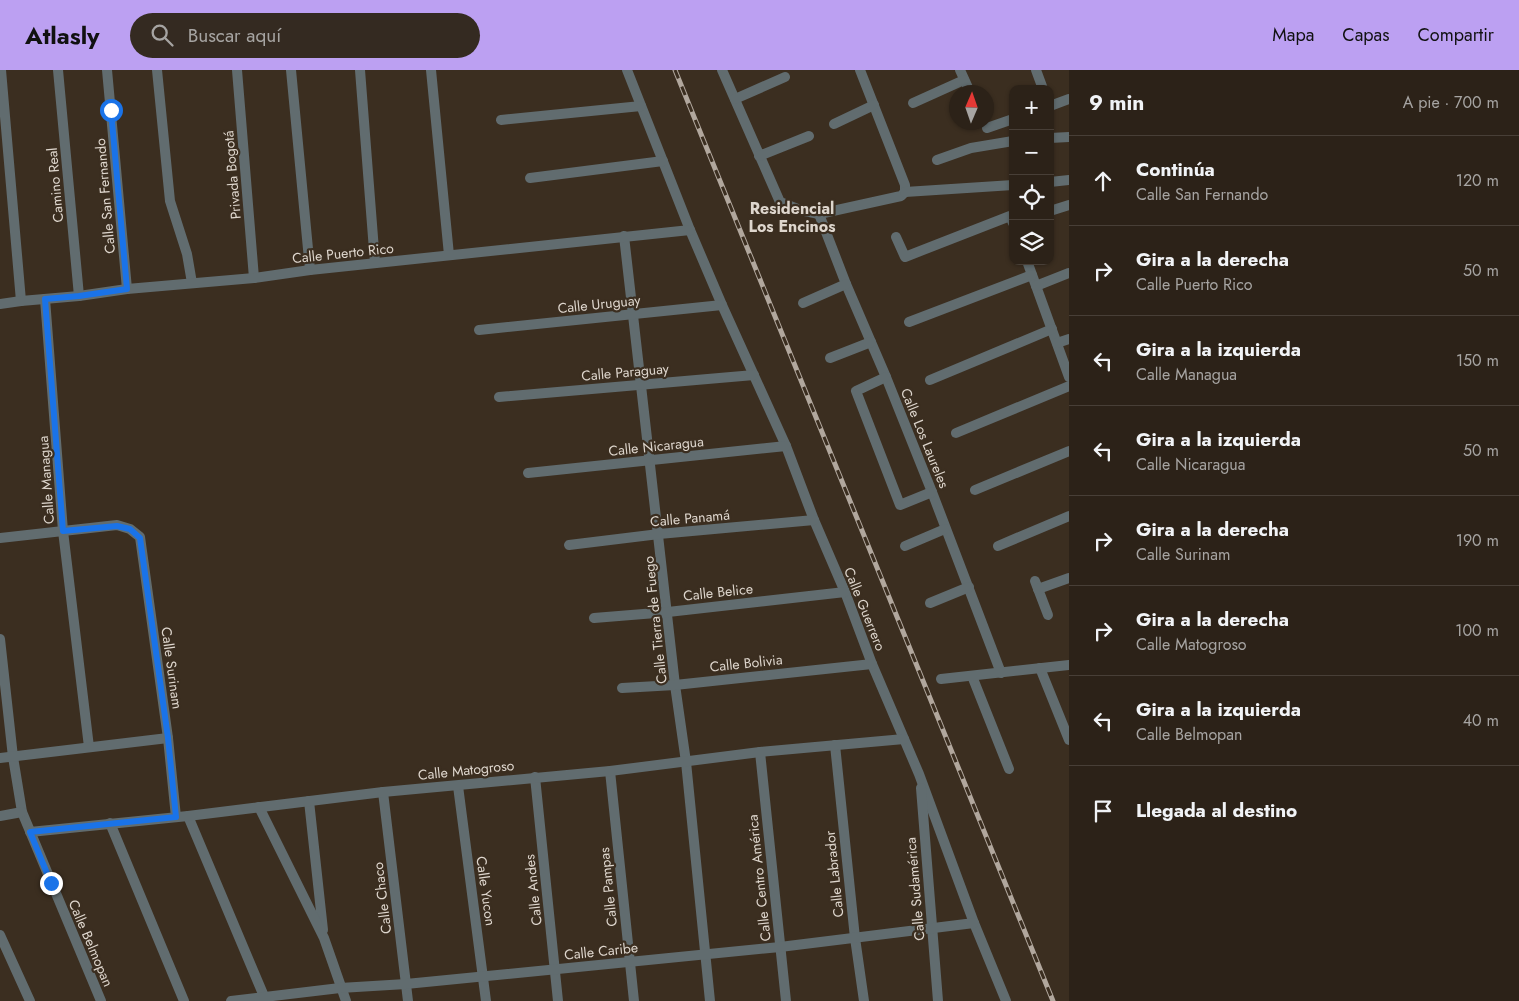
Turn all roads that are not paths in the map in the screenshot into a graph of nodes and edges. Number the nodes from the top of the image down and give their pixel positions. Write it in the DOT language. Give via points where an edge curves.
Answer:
graph roads {
  1 [pos="1,70"];
  2 [pos="58,70"];
  3 [pos="107,70"];
  4 [pos="157,70"];
  5 [pos="237,70"];
  6 [pos="291,70"];
  7 [pos="360,70"];
  8 [pos="433,70"];
  9 [pos="626,70"];
  10 [pos="722,70"];
  11 [pos="860,70"];
  12 [pos="960,70"];
  13 [pos="1036,70"];
  14 [pos="785,77"];
  15 [pos="964,80"];
  16 [pos="966,85"];
  17 [pos="1042,85"];
  18 [pos="735,99"];
  19 [pos="1069,99"];
  20 [pos="913,103"];
  21 [pos="874,105"];
  22 [pos="1054,105"];
  23 [pos="641,106"];
  24 [pos="501,120"];
  25 [pos="1009,120"];
  26 [pos="994,123"];
  27 [pos="834,124"];
  28 [pos="988,130"];
  29 [pos="809,136"];
  30 [pos="1069,137"];
  31 [pos="1054,138"];
  32 [pos="1009,142"];
  33 [pos="994,143"];
  34 [pos="759,156"];
  35 [pos="938,160"];
  36 [pos="663,161"];
  37 [pos="530,178"];
  38 [pos="1069,180"];
  39 [pos="1054,182"];
  40 [pos="1009,185"];
  41 [pos="905,189"];
  42 [pos="1069,205"];
  43 [pos="1054,210"];
  44 [pos="819,214"];
  45 [pos="1009,221"];
  46 [pos="690,230"];
  47 [pos="624,236"];
  48 [pos="896,237"];
  49 [pos="449,256"];
  50 [pos="375,263"];
  51 [pos="1028,265"];
  52 [pos="310,270"];
  53 [pos="1069,273"];
  54 [pos="1032,275"];
  55 [pos="254,278"];
  56 [pos="192,283"];
  57 [pos="846,284"];
  58 [pos="1036,286"];
  59 [pos="127,289"];
  60 [pos="79,296"];
  61 [pos="45,299"];
  62 [pos="21,301"];
  63 [pos="803,302"];
  64 [pos="0,304"];
  65 [pos="722,305"];
  66 [pos="633,314"];
  67 [pos="909,322"];
  68 [pos="1052,328"];
  69 [pos="479,330"];
  70 [pos="1069,339"];
  71 [pos="871,342"];
  72 [pos="1057,343"];
  73 [pos="830,358"];
  74 [pos="754,376"];
  75 [pos="886,377"];
  76 [pos="1069,378"];
  77 [pos="930,380"];
  78 [pos="641,385"];
  79 [pos="1069,386"];
  80 [pos="499,397"];
  81 [pos="956,433"];
  82 [pos="786,446"];
  83 [pos="1069,451"];
  84 [pos="650,460"];
  85 [pos="528,473"];
  86 [pos="975,490"];
  87 [pos="932,492"];
  88 [pos="1069,516"];
  89 [pos="814,520"];
  90 [pos="945,529"];
  91 [pos="63,531"];
  92 [pos="659,534"];
  93 [pos="0,538"];
  94 [pos="569,545"];
  95 [pos="905,546"];
  96 [pos="998,546"];
  97 [pos="1069,578"];
  98 [pos="969,587"];
  99 [pos="845,592"];
  100 [pos="930,603"];
  101 [pos="668,612"];
  102 [pos="1048,615"];
  103 [pos="594,618"];
  104 [pos="0,639"];
  105 [pos="872,664"];
  106 [pos="1069,665"];
  107 [pos="1040,668"];
  108 [pos="1001,673"];
  109 [pos="972,676"];
  110 [pos="941,679"];
  111 [pos="675,684"];
  112 [pos="622,688"];
  113 [pos="168,738"];
  114 [pos="904,739"];
  115 [pos="1069,740"];
  116 [pos="834,745"];
  117 [pos="89,747"];
  118 [pos="760,752"];
  119 [pos="12,757"];
  120 [pos="0,758"];
  121 [pos="686,762"];
  122 [pos="1009,769"];
  123 [pos="610,771"];
  124 [pos="920,774"];
  125 [pos="536,777"];
  126 [pos="458,786"];
  127 [pos="383,792"];
  128 [pos="309,802"];
  129 [pos="259,807"];
  130 [pos="22,812"];
  131 [pos="0,816"];
  132 [pos="188,816"];
  133 [pos="176,817"];
  134 [pos="110,823"];
  135 [pos="30,832"];
  136 [pos="974,923"];
  137 [pos="932,929"];
  138 [pos="0,935"];
  139 [pos="324,938"];
  140 [pos="855,938"];
  141 [pos="780,947"];
  142 [pos="704,953"];
  143 [pos="629,963"];
  144 [pos="555,970"];
  145 [pos="484,977"];
  146 [pos="406,984"];
  147 [pos="340,988"];
  148 [pos="265,999"];
  149 [pos="30,1001"];
  150 [pos="101,1001"];
  151 [pos="184,1001"];
  152 [pos="231,1001"];
  153 [pos="346,1001"];
  154 [pos="408,1001"];
  155 [pos="486,1001"];
  156 [pos="558,1001"];
  157 [pos="634,1001"];
  158 [pos="710,1001"];
  159 [pos="786,1001"];
  160 [pos="864,1001"];
  161 [pos="938,1001"];
  162 [pos="1006,1001"];
  1 -- 62 [label="street"];
  2 -- 60 [label="street, Camino Real"];
  3 -- 59 [label="street, Calle San Fernando"];
  4 -- 56 [label="street" via="170,200 187,254"];
  5 -- 55 [label="street, Privada Bogotá"];
  6 -- 52 [label="street"];
  7 -- 50 [label="street"];
  8 -- 49 [label="street"];
  9 -- 23 [label="street, Calle Guerrero"];
  10 -- 18 [label="street"];
  11 -- 21 [label="street"];
  12 -- 15 [label="street"];
  13 -- 17 [label="street"];
  14 -- 18 [label="street"];
  15 -- 16 [label="street"];
  15 -- 20 [label="street"];
  18 -- 34 [label="street"];
  19 -- 22 [label="street"];
  21 -- 27 [label="street"];
  21 -- 41 [label="street"];
  23 -- 24 [label="street"];
  23 -- 36 [label="street, Calle Guerrero"];
  25 -- 26 [label="street"];
  28 -- 33 [label="street"];
  29 -- 34 [label="street"];
  30 -- 31 [label="street"];
  32 -- 33 [label="street"];
  33 -- 35 [label="street"];
  34 -- 44 [label="street" via="780,202"];
  36 -- 37 [label="street"];
  36 -- 46 [label="street, Calle Guerrero"];
  38 -- 39 [label="street"];
  40 -- 41 [label="street"];
  41 -- 44 [label="street" via="901,196"];
  42 -- 43 [label="street"];
  44 -- 57 [label="street, Calle Los Laureles"];
  45 -- 48 [label="street" via="905,257"];
  46 -- 47 [label="street, Calle Puerto Rico"];
  46 -- 65 [label="street, Calle Guerrero"];
  47 -- 49 [label="street, Calle Puerto Rico"];
  47 -- 66 [label="street, Calle Tierra de Fuego"];
  49 -- 50 [label="street, Calle Puerto Rico"];
  50 -- 52 [label="street, Calle Puerto Rico"];
  51 -- 54 [label="street"];
  52 -- 55 [label="street, Calle Puerto Rico"];
  53 -- 58 [label="street"];
  54 -- 58 [label="street"];
  54 -- 67 [label="street"];
  55 -- 56 [label="street, Calle Puerto Rico"];
  56 -- 59 [label="street, Calle Puerto Rico"];
  57 -- 63 [label="street"];
  57 -- 71 [label="street, Calle Los Laureles"];
  58 -- 68 [label="street"];
  59 -- 60 [label="street, Calle Puerto Rico"];
  60 -- 61 [label="street, Calle Puerto Rico"];
  61 -- 62 [label="street, Calle Puerto Rico"];
  61 -- 91 [label="street, Calle Managua"];
  62 -- 64 [label="street, Calle Puerto Rico"];
  65 -- 66 [label="street, Calle Uruguay"];
  65 -- 74 [label="street, Calle Guerrero"];
  66 -- 69 [label="street, Calle Uruguay"];
  66 -- 78 [label="street, Calle Tierra de Fuego"];
  68 -- 72 [label="street"];
  68 -- 77 [label="street"];
  70 -- 72 [label="street"];
  71 -- 73 [label="street"];
  71 -- 75 [label="street, Calle Los Laureles"];
  72 -- 76 [label="street"];
  74 -- 78 [label="street, Calle Paraguay"];
  74 -- 82 [label="street, Calle Guerrero"];
  75 -- 87 [label="street, Calle Los Laureles"];
  75 -- 87 [label="street" via="856,391 900,505"];
  78 -- 80 [label="street, Calle Paraguay"];
  78 -- 84 [label="street, Calle Tierra de Fuego"];
  79 -- 81 [label="street"];
  82 -- 84 [label="street, Calle Nicaragua"];
  82 -- 89 [label="street, Calle Guerrero"];
  83 -- 86 [label="street"];
  84 -- 85 [label="street, Calle Nicaragua"];
  84 -- 92 [label="street, Calle Tierra de Fuego"];
  87 -- 90 [label="street, Calle Los Laureles"];
  88 -- 96 [label="street"];
  89 -- 92 [label="street, Calle Panamá"];
  89 -- 99 [label="street, Calle Guerrero"];
  90 -- 95 [label="street"];
  90 -- 98 [label="street, Calle Los Laureles"];
  91 -- 93 [label="street"];
  91 -- 113 [label="street, Calle Surinam" via="117,526 130,529 140,538"];
  91 -- 117 [label="street, Calle Managua"];
  92 -- 94 [label="street, Calle Panamá"];
  92 -- 101 [label="street, Calle Tierra de Fuego"];
  97 -- 102 [label="street" via="1037,585"];
  98 -- 100 [label="street"];
  98 -- 108 [label="street, Calle Los Laureles"];
  99 -- 101 [label="street, Calle Belice"];
  99 -- 105 [label="street, Calle Guerrero"];
  101 -- 103 [label="street, Calle Belice"];
  101 -- 111 [label="street, Calle Tierra de Fuego"];
  104 -- 119 [label="street, Calle Belmopan"];
  105 -- 111 [label="street, Calle Bolivia"];
  105 -- 114 [label="street, Calle Guerrero"];
  106 -- 107 [label="street"];
  107 -- 108 [label="street"];
  107 -- 115 [label="street"];
  108 -- 109 [label="street"];
  109 -- 110 [label="street"];
  109 -- 122 [label="street"];
  111 -- 112 [label="street, Calle Bolivia"];
  111 -- 121 [label="street, Calle Tierra de Fuego"];
  113 -- 117 [label="street"];
  113 -- 133 [label="street, Calle Surinam"];
  114 -- 116 [label="street, Calle Matogroso"];
  114 -- 124 [label="street, Calle Guerrero"];
  116 -- 118 [label="street, Calle Matogroso"];
  116 -- 140 [label="street, Calle Labrador"];
  117 -- 119 [label="street"];
  118 -- 121 [label="street, Calle Matogroso"];
  118 -- 141 [label="street, Calle Centro América"];
  119 -- 120 [label="street"];
  119 -- 130 [label="street, Calle Belmopan"];
  121 -- 123 [label="street, Calle Matogroso"];
  121 -- 142 [label="street, Calle Tierra de Fuego"];
  123 -- 125 [label="street, Calle Matogroso"];
  123 -- 143 [label="street, Calle Pampas"];
  124 -- 136 [label="street, Calle Guerrero"];
  124 -- 137 [label="street, Calle Sudamérica"];
  125 -- 126 [label="street, Calle Matogroso"];
  125 -- 144 [label="street, Calle Andes"];
  126 -- 127 [label="street, Calle Matogroso"];
  126 -- 145 [label="street, Calle Yucon"];
  127 -- 128 [label="street, Calle Matogroso"];
  127 -- 146 [label="street, Calle Chaco"];
  128 -- 129 [label="street, Calle Matogroso"];
  128 -- 139 [label="street"];
  129 -- 132 [label="street, Calle Matogroso"];
  129 -- 139 [label="street"];
  130 -- 131 [label="street"];
  130 -- 135 [label="street, Calle Belmopan"];
  132 -- 133 [label="street, Calle Matogroso"];
  132 -- 148 [label="street"];
  133 -- 134 [label="street, Calle Matogroso"];
  134 -- 135 [label="street, Calle Matogroso"];
  134 -- 151 [label="street"];
  135 -- 150 [label="street, Calle Belmopan"];
  136 -- 137 [label="street, Calle Caribe"];
  136 -- 162 [label="street, Calle Guerrero"];
  137 -- 140 [label="street, Calle Caribe"];
  137 -- 161 [label="street, Calle Sudamérica"];
  138 -- 149 [label="street"];
  139 -- 147 [label="street"];
  140 -- 141 [label="street, Calle Caribe"];
  140 -- 160 [label="street, Calle Labrador"];
  141 -- 142 [label="street, Calle Caribe"];
  141 -- 159 [label="street, Calle Centro América"];
  142 -- 143 [label="street, Calle Caribe"];
  142 -- 158 [label="street, Calle Tierra de Fuego"];
  143 -- 144 [label="street, Calle Caribe"];
  143 -- 157 [label="street, Calle Pampas"];
  144 -- 145 [label="street, Calle Caribe"];
  144 -- 156 [label="street, Calle Andes"];
  145 -- 146 [label="street, Calle Caribe"];
  145 -- 155 [label="street, Calle Yucon"];
  146 -- 147 [label="street, Calle Caribe"];
  146 -- 154 [label="street, Calle Chaco"];
  147 -- 148 [label="street, Calle Caribe"];
  147 -- 153 [label="street"];
  148 -- 152 [label="street, Calle Caribe"];
}
